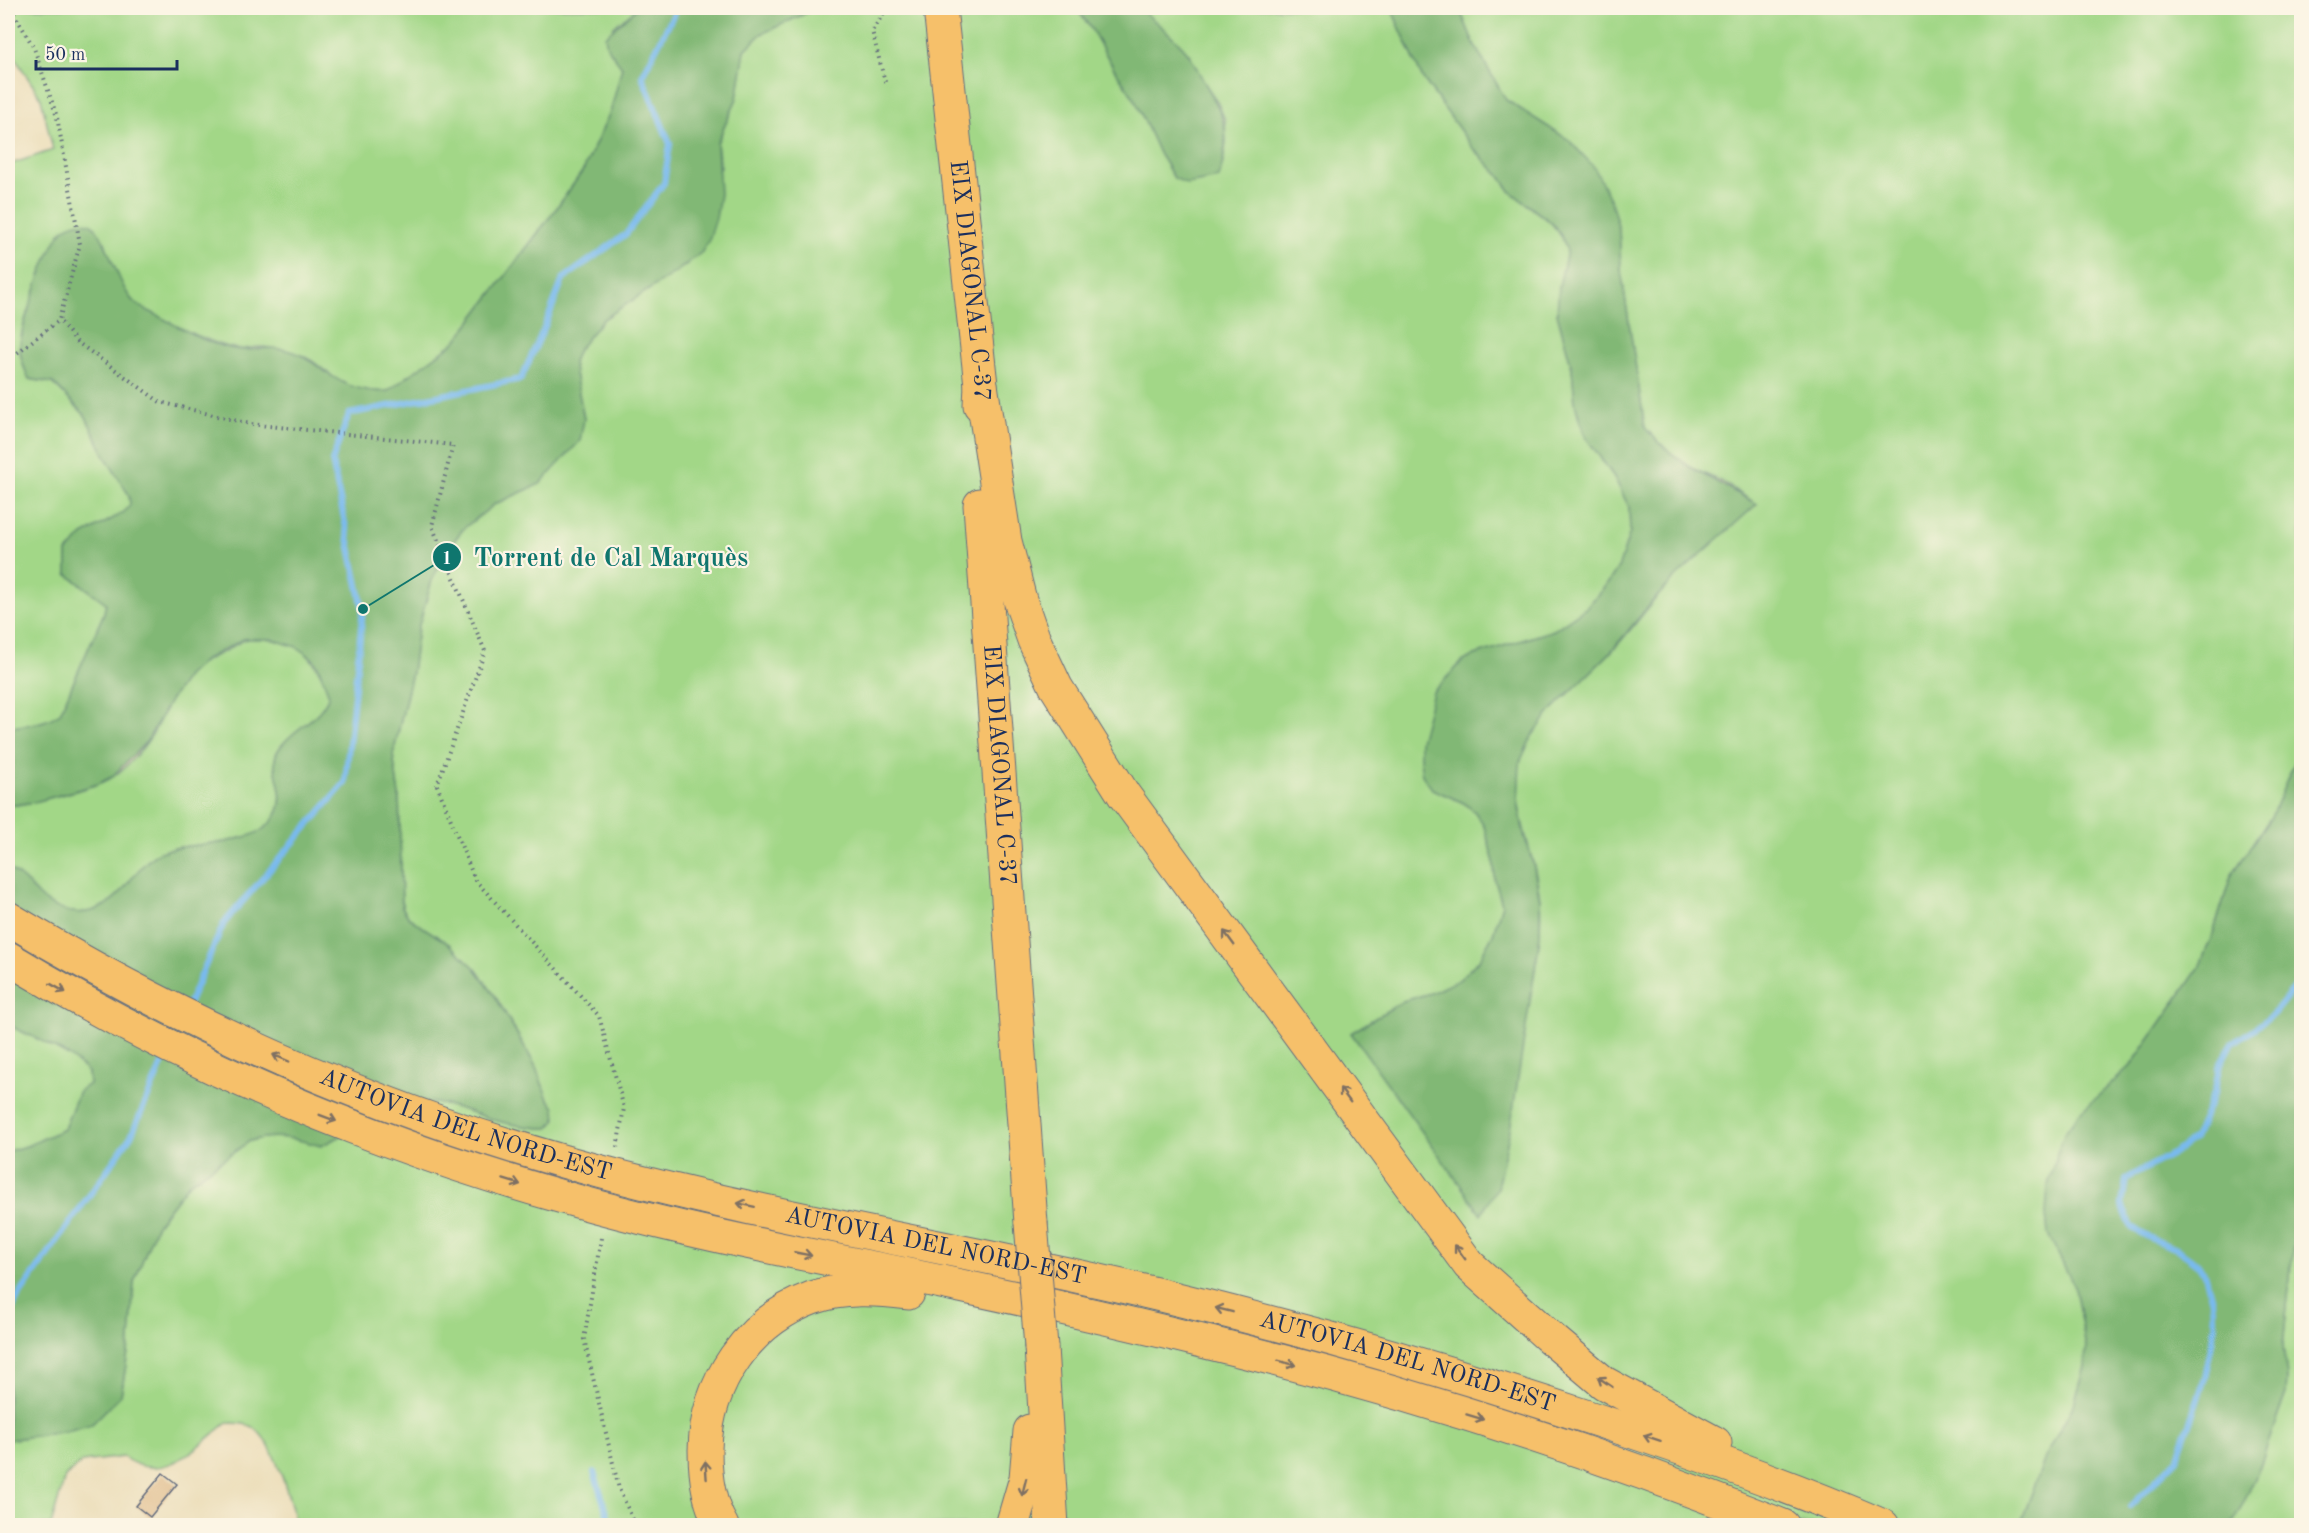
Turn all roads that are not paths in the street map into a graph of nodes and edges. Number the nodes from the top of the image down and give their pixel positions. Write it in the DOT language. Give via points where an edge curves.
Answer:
graph roads {
  1 [pos="940,8"];
  2 [pos="981,385"];
  3 [pos="8,918"];
  4 [pos="8,958"];
  5 [pos="1210,1343"];
  6 [pos="1042,1358"];
  7 [pos="1804,1491"];
  8 [pos="722,1526"];
  9 [pos="1012,1526"];
  10 [pos="1053,1526"];
  11 [pos="1783,1526"];
  12 [pos="1883,1526"];
  1 -- 2 [label="highway, EIX DIAGONAL C-37"];
  2 -- 6 [label="highway, EIX DIAGONAL C-37, bridge" via="977,459"];
  7 -- 2 [label="highway, one-way" via="1604,1383 1469,1265 1124,795 1056,687 1020,600 1010,561"];
  7 -- 3 [label="highway, AUTOVIA DEL NORD-EST, one-way" via="1499,1387 1355,1344 1172,1297 696,1195 558,1160 399,1107 259,1049 86,964"];
  4 -- 5 [label="highway, AUTOVIA DEL NORD-EST, one-way" via="120,1022 212,1068 317,1113 492,1176 664,1223"];
  8 -- 5 [label="highway, one-way" via="708,1491 705,1430 725,1372 765,1324 814,1298 884,1290 931,1296 1163,1346"];
  5 -- 11 [label="highway, AUTOVIA DEL NORD-EST, one-way" via="1379,1387 1509,1428"];
  6 -- 9 [label="highway, one-way" via="1030,1393 1026,1478"];
  6 -- 10 [label="highway, EIX DIAGONAL C-37"];
  7 -- 12 [label="highway, AUTOVIA DEL NORD-EST"];
}
